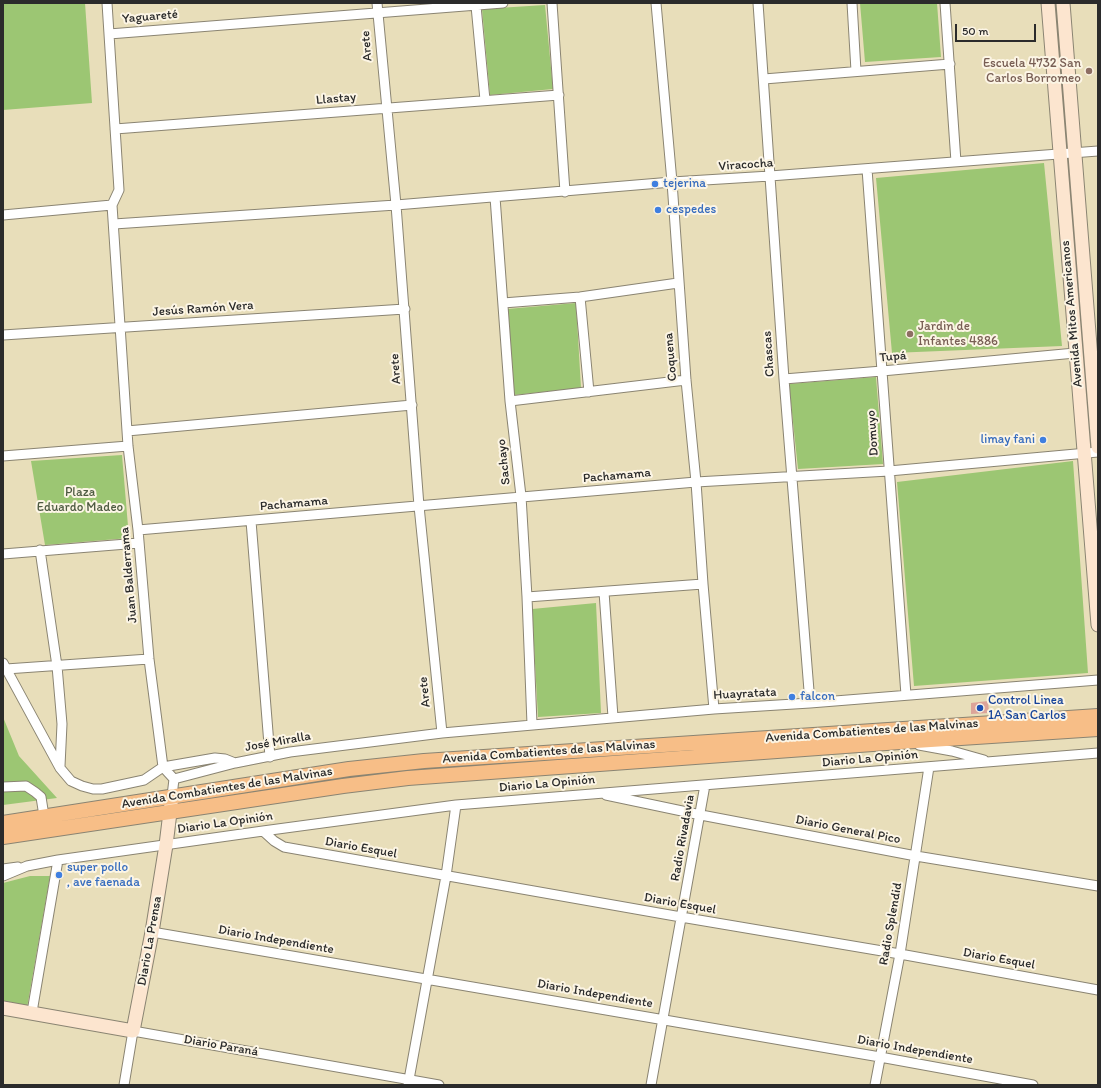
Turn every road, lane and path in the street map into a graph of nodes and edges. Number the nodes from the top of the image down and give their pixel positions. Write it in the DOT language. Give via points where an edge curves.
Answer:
graph roads {
  1 [pos="107,3"];
  2 [pos="503,3"];
  3 [pos="552,3"];
  4 [pos="656,3"];
  5 [pos="758,3"];
  6 [pos="852,3"];
  7 [pos="945,3"];
  8 [pos="1048,3"];
  9 [pos="1063,3"];
  10 [pos="476,6"];
  11 [pos="377,8"];
  12 [pos="109,34"];
  13 [pos="950,64"];
  14 [pos="856,71"];
  15 [pos="764,79"];
  16 [pos="559,95"];
  17 [pos="485,100"];
  18 [pos="386,108"];
  19 [pos="116,130"];
  20 [pos="1098,151"];
  21 [pos="1076,152"];
  22 [pos="1060,154"];
  23 [pos="956,162"];
  24 [pos="867,169"];
  25 [pos="770,176"];
  26 [pos="672,182"];
  27 [pos="565,192"];
  28 [pos="495,197"];
  29 [pos="112,205"];
  30 [pos="396,205"];
  31 [pos="3,215"];
  32 [pos="114,224"];
  33 [pos="678,283"];
  34 [pos="580,297"];
  35 [pos="503,304"];
  36 [pos="404,309"];
  37 [pos="119,327"];
  38 [pos="3,335"];
  39 [pos="1075,353"];
  40 [pos="882,371"];
  41 [pos="784,379"];
  42 [pos="686,380"];
  43 [pos="589,392"];
  44 [pos="510,401"];
  45 [pos="412,405"];
  46 [pos="127,430"];
  47 [pos="128,446"];
  48 [pos="1098,447"];
  49 [pos="1098,452"];
  50 [pos="1083,453"];
  51 [pos="3,456"];
  52 [pos="889,471"];
  53 [pos="792,477"];
  54 [pos="696,482"];
  55 [pos="521,496"];
  56 [pos="419,506"];
  57 [pos="251,521"];
  58 [pos="138,530"];
  59 [pos="139,543"];
  60 [pos="40,550"];
  61 [pos="3,554"];
  62 [pos="703,584"];
  63 [pos="604,592"];
  64 [pos="527,598"];
  65 [pos="1098,625"];
  66 [pos="149,659"];
  67 [pos="5,666"];
  68 [pos="57,666"];
  69 [pos="1098,680"];
  70 [pos="906,695"];
  71 [pos="810,703"];
  72 [pos="714,709"];
  73 [pos="1098,716"];
  74 [pos="613,717"];
  75 [pos="532,724"];
  76 [pos="1098,729"];
  77 [pos="442,733"];
  78 [pos="900,742"];
  79 [pos="1098,753"];
  80 [pos="270,757"];
  81 [pos="990,762"];
  82 [pos="234,763"];
  83 [pos="164,767"];
  84 [pos="929,767"];
  85 [pos="60,768"];
  86 [pos="174,780"];
  87 [pos="705,785"];
  88 [pos="3,787"];
  89 [pos="594,793"];
  90 [pos="172,796"];
  91 [pos="456,805"];
  92 [pos="170,812"];
  93 [pos="701,815"];
  94 [pos="44,816"];
  95 [pos="3,823"];
  96 [pos="263,831"];
  97 [pos="3,837"];
  98 [pos="166,845"];
  99 [pos="916,856"];
  100 [pos="58,860"];
  101 [pos="27,866"];
  102 [pos="3,868"];
  103 [pos="3,876"];
  104 [pos="446,876"];
  105 [pos="1098,886"];
  106 [pos="681,918"];
  107 [pos="152,932"];
  108 [pos="900,954"];
  109 [pos="427,979"];
  110 [pos="1098,990"];
  111 [pos="3,1008"];
  112 [pos="32,1012"];
  113 [pos="662,1019"];
  114 [pos="133,1031"];
  115 [pos="880,1057"];
  116 [pos="408,1082"];
  117 [pos="124,1085"];
  118 [pos="439,1085"];
  119 [pos="651,1085"];
  120 [pos="875,1085"];
  121 [pos="1033,1085"];
  1 -- 12 [label="street"];
  2 -- 10 [label="street, Yaguareté"];
  3 -- 16 [label="street"];
  4 -- 26 [label="street, Coquena"];
  5 -- 15 [label="street, Chascas"];
  6 -- 14 [label="street"];
  7 -- 13 [label="street"];
  8 -- 22 [label="street, Avenida Mitos Americanos"];
  9 -- 21 [label="street, Avenida Mitos Americanos"];
  10 -- 11 [label="street, Yaguareté"];
  10 -- 17 [label="street"];
  11 -- 12 [label="street, Yaguareté"];
  11 -- 18 [label="street, Arete"];
  12 -- 19 [label="street"];
  13 -- 14 [label="street"];
  13 -- 23 [label="street"];
  14 -- 15 [label="street"];
  15 -- 25 [label="street, Chascas"];
  16 -- 17 [label="street, Llastay"];
  16 -- 27 [label="street"];
  17 -- 18 [label="street, Llastay"];
  18 -- 19 [label="street, Llastay"];
  18 -- 30 [label="street, Arete"];
  19 -- 29 [label="street" via="120,190"];
  20 -- 21 [label="street, Viracocha"];
  21 -- 22 [label="street, Viracocha"];
  21 -- 48 [label="street, Avenida Mitos Americanos"];
  22 -- 23 [label="street, Viracocha"];
  22 -- 39 [label="street, Avenida Mitos Americanos"];
  23 -- 24 [label="street, Viracocha"];
  24 -- 25 [label="street, Viracocha"];
  24 -- 40 [label="street, Domuyo"];
  25 -- 26 [label="street, Viracocha"];
  25 -- 41 [label="street, Chascas"];
  26 -- 27 [label="street, Viracocha"];
  26 -- 33 [label="street, Coquena"];
  27 -- 28 [label="street, Viracocha"];
  28 -- 30 [label="street, Viracocha"];
  28 -- 35 [label="street, Sachayo"];
  29 -- 31 [label="street"];
  29 -- 32 [label="street, Juan Balderrama"];
  30 -- 32 [label="street, Viracocha"];
  30 -- 36 [label="street, Arete"];
  32 -- 37 [label="street, Juan Balderrama"];
  33 -- 34 [label="street"];
  33 -- 42 [label="street, Coquena"];
  34 -- 35 [label="street"];
  34 -- 43 [label="street"];
  35 -- 44 [label="street, Sachayo"];
  36 -- 37 [label="street, Jesús Ramón Vera"];
  36 -- 45 [label="street, Arete"];
  37 -- 38 [label="street, Jesús Ramón Vera"];
  37 -- 46 [label="street, Juan Balderrama"];
  39 -- 40 [label="street, Tupá"];
  39 -- 50 [label="street, Avenida Mitos Americanos"];
  40 -- 41 [label="street, Tupá"];
  40 -- 52 [label="street, Domuyo"];
  41 -- 53 [label="street, Chascas"];
  42 -- 43 [label="street"];
  42 -- 54 [label="street, Coquena"];
  43 -- 44 [label="street"];
  44 -- 55 [label="street, Sachayo"];
  45 -- 46 [label="street"];
  45 -- 56 [label="street, Arete"];
  46 -- 47 [label="street, Juan Balderrama"];
  47 -- 51 [label="street"];
  47 -- 58 [label="street, Juan Balderrama"];
  49 -- 50 [label="street, Pachamama"];
  50 -- 52 [label="street, Pachamama"];
  50 -- 65 [label="street, Avenida Mitos Americanos"];
  52 -- 53 [label="street, Pachamama"];
  52 -- 70 [label="street, Domuyo"];
  53 -- 54 [label="street, Pachamama"];
  53 -- 71 [label="street, Chascas"];
  54 -- 55 [label="street, Pachamama"];
  54 -- 62 [label="street, Coquena"];
  55 -- 56 [label="street, Pachamama"];
  55 -- 64 [label="street, Sachayo"];
  56 -- 57 [label="street, Pachamama"];
  56 -- 77 [label="street, Arete"];
  57 -- 58 [label="street, Pachamama"];
  57 -- 80 [label="street"];
  58 -- 59 [label="street, Juan Balderrama"];
  59 -- 60 [label="street"];
  59 -- 66 [label="street, Juan Balderrama"];
  60 -- 61 [label="street"];
  60 -- 68 [label="street"];
  62 -- 63 [label="street"];
  62 -- 72 [label="street, Coquena"];
  63 -- 64 [label="street"];
  63 -- 74 [label="street"];
  64 -- 75 [label="street, Sachayo"];
  66 -- 68 [label="street"];
  66 -- 83 [label="street, Juan Balderrama"];
  67 -- 68 [label="street"];
  67 -- 85 [label="street, José Miralla"];
  68 -- 85 [label="street" via="62,724"];
  69 -- 70 [label="street, Huayratata"];
  70 -- 71 [label="street, Huayratata"];
  71 -- 72 [label="street, Huayratata"];
  72 -- 74 [label="street, Huayratata"];
  73 -- 90 [label="main road, Avenida Combatientes de las Malvinas" via="424,761 349,769"];
  74 -- 75 [label="street, Huayratata"];
  75 -- 77 [label="street, Huayratata"];
  76 -- 78 [label="main road, Avenida Combatientes de las Malvinas"];
  77 -- 80 [label="street, José Miralla" via="290,752"];
  78 -- 81 [label="street" via="952,751"];
  78 -- 92 [label="main road, Avenida Combatientes de las Malvinas" via="408,778"];
  79 -- 81 [label="street, Diario La Opinión"];
  80 -- 82 [label="street, José Miralla"];
  81 -- 84 [label="street, Diario La Opinión"];
  82 -- 83 [label="street, José Miralla" via="215,758"];
  82 -- 86 [label="street"];
  83 -- 85 [label="street, José Miralla" via="144,780 102,789 92,789 71,781"];
  83 -- 86 [label="street, Juan Balderrama"];
  84 -- 87 [label="street, Diario La Opinión"];
  84 -- 99 [label="street, Radio Splendid"];
  86 -- 90 [label="street"];
  87 -- 89 [label="street, Diario La Opinión"];
  87 -- 93 [label="street, Radio Rivadavia"];
  88 -- 94 [label="street" via="26,786 35,792 41,797"];
  89 -- 91 [label="street, Diario La Opinión"];
  89 -- 93 [label="street, Diario General Pico"];
  90 -- 92 [label="street, Diario La Prensa"];
  90 -- 94 [label="main road, Avenida Combatientes de las Malvinas"];
  91 -- 96 [label="street, Diario La Opinión"];
  91 -- 104 [label="street"];
  92 -- 97 [label="main road, Avenida Combatientes de las Malvinas"];
  92 -- 98 [label="street, Diario La Prensa"];
  93 -- 99 [label="street, Diario General Pico"];
  93 -- 106 [label="street, Radio Rivadavia"];
  94 -- 95 [label="main road, Avenida Combatientes de las Malvinas"];
  96 -- 98 [label="street, Diario La Opinión"];
  96 -- 104 [label="street, Diario Esquel" via="284,847"];
  98 -- 100 [label="street, Diario La Opinión"];
  98 -- 107 [label="street, Diario La Prensa"];
  99 -- 105 [label="street, Diario General Pico"];
  99 -- 108 [label="street, Radio Splendid"];
  100 -- 101 [label="street, Diario La Opinión"];
  100 -- 112 [label="street"];
  101 -- 102 [label="street"];
  101 -- 103 [label="street, Diario La Opinión"];
  104 -- 106 [label="street, Diario Esquel"];
  104 -- 109 [label="street"];
  106 -- 108 [label="street, Diario Esquel"];
  106 -- 113 [label="street, Radio Rivadavia"];
  107 -- 109 [label="street, Diario Independiente"];
  107 -- 114 [label="street, Diario La Prensa"];
  108 -- 110 [label="street, Diario Esquel"];
  108 -- 115 [label="street, Radio Splendid"];
  109 -- 113 [label="street, Diario Independiente"];
  109 -- 116 [label="street"];
  111 -- 112 [label="street, Diario Paraná"];
  112 -- 114 [label="street, Diario Paraná"];
  113 -- 115 [label="street, Diario Independiente"];
  113 -- 119 [label="street, Radio Rivadavia"];
  114 -- 116 [label="street, Diario Paraná"];
  114 -- 117 [label="street, Diario La Prensa"];
  115 -- 120 [label="street, Radio Splendid"];
  115 -- 121 [label="street, Diario Independiente"];
  116 -- 118 [label="street, Diario Paraná"];
}
